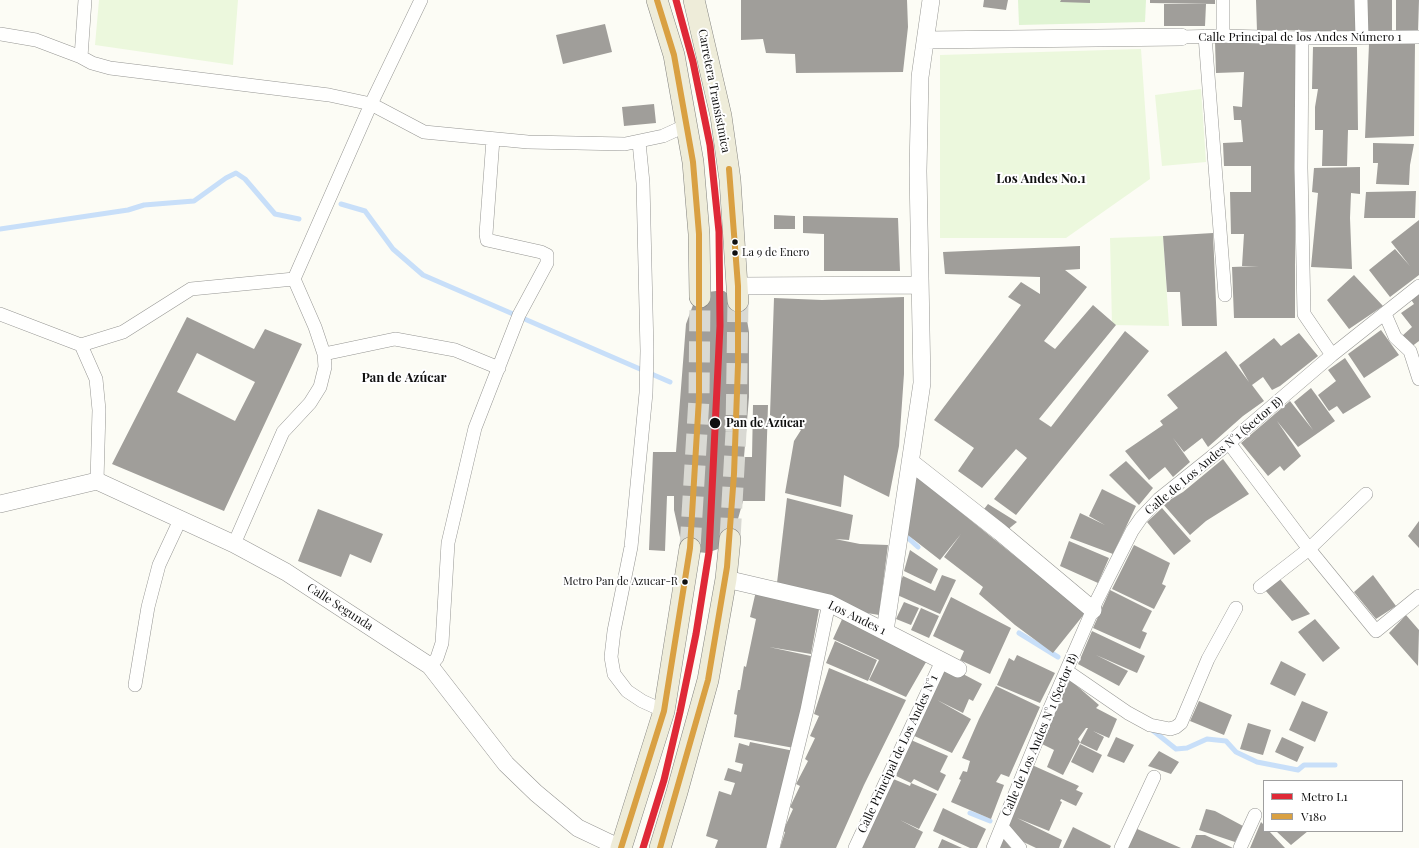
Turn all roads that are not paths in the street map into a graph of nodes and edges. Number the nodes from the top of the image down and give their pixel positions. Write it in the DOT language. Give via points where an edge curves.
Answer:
graph roads {
  1 [pos="85,0"];
  2 [pos="421,0"];
  3 [pos="657,0"];
  4 [pos="694,0"];
  5 [pos="931,0"];
  6 [pos="1223,0"];
  7 [pos="1361,0"];
  8 [pos="0,34"];
  9 [pos="1205,36"];
  10 [pos="1223,36"];
  11 [pos="1181,37"];
  12 [pos="1419,37"];
  13 [pos="1302,38"];
  14 [pos="1362,38"];
  15 [pos="926,40"];
  16 [pos="81,57"];
  17 [pos="371,104"];
  18 [pos="687,125"];
  19 [pos="493,139"];
  20 [pos="639,142"];
  21 [pos="294,279"];
  22 [pos="920,285"];
  23 [pos="1419,286"];
  24 [pos="738,294"];
  25 [pos="1225,295"];
  26 [pos="700,297"];
  27 [pos="0,314"];
  28 [pos="1385,314"];
  29 [pos="81,345"];
  30 [pos="324,354"];
  31 [pos="1332,355"];
  32 [pos="499,368"];
  33 [pos="1419,379"];
  34 [pos="1229,443"];
  35 [pos="912,462"];
  36 [pos="97,481"];
  37 [pos="1366,494"];
  38 [pos="0,504"];
  39 [pos="180,520"];
  40 [pos="730,539"];
  41 [pos="234,544"];
  42 [pos="690,548"];
  43 [pos="1309,549"];
  44 [pos="726,579"];
  45 [pos="1260,587"];
  46 [pos="1419,596"];
  47 [pos="829,603"];
  48 [pos="1236,608"];
  49 [pos="1093,610"];
  50 [pos="885,631"];
  51 [pos="942,661"];
  52 [pos="430,666"];
  53 [pos="958,669"];
  54 [pos="1067,671"];
  55 [pos="135,685"];
  56 [pos="664,712"];
  57 [pos="1154,777"];
  58 [pos="1255,815"];
  59 [pos="1002,827"];
  60 [pos="620,848"];
  61 [pos="660,848"];
  62 [pos="773,848"];
  63 [pos="855,848"];
  64 [pos="993,848"];
  65 [pos="1020,848"];
  66 [pos="1121,848"];
  67 [pos="1240,848"];
  1 -- 16 [label="street"];
  2 -- 17 [label="street"];
  3 -- 18 [label="main road" via="674,55"];
  4 -- 24 [label="main road, Carretera Transístmica" via="721,116 730,180"];
  5 -- 15 [label="street"];
  6 -- 10 [label="street"];
  7 -- 14 [label="street"];
  8 -- 16 [label="street" via="36,40"];
  9 -- 10 [label="street, Calle Principal de los Andes Número 1"];
  9 -- 11 [label="street, Calle Principal de los Andes Número 1"];
  9 -- 25 [label="street"];
  10 -- 13 [label="street, Calle Principal de los Andes Número 1"];
  11 -- 15 [label="street"];
  12 -- 14 [label="street, Calle Principal de los Andes Número 1"];
  13 -- 14 [label="street, Calle Principal de los Andes Número 1"];
  13 -- 31 [label="street" via="1304,314"];
  15 -- 22 [label="street" via="920,78"];
  16 -- 17 [label="street" via="110,68 329,95"];
  17 -- 19 [label="street" via="424,132"];
  17 -- 21 [label="street"];
  18 -- 20 [label="street" via="663,136"];
  18 -- 26 [label="main road" via="699,234"];
  19 -- 20 [label="street" via="574,144"];
  19 -- 32 [label="street" via="487,240 547,255 547,263 519,315"];
  20 -- 56 [label="street" via="643,184 646,393 631,547 610,657 614,674 627,691"];
  21 -- 29 [label="street" via="191,289 124,332"];
  21 -- 30 [label="street"];
  22 -- 24 [label="street"];
  22 -- 35 [label="street" via="922,383"];
  23 -- 28 [label="street, Calle de Los Andes N°1 (Sector B)"];
  27 -- 29 [label="street"];
  28 -- 31 [label="street, Calle de Los Andes N°1 (Sector B)"];
  28 -- 33 [label="street" via="1395,337 1410,352"];
  29 -- 36 [label="street" via="96,379 99,410"];
  30 -- 32 [label="street" via="395,339 455,350"];
  30 -- 41 [label="street" via="325,367 320,387 310,403 283,432"];
  31 -- 34 [label="street, Calle de Los Andes N°1 (Sector B)"];
  32 -- 52 [label="street" via="473,435 448,543 442,642 437,658"];
  34 -- 43 [label="street"];
  34 -- 49 [label="street, Calle de Los Andes N°1 (Sector B)" via="1160,499 1141,518"];
  35 -- 49 [label="street"];
  35 -- 50 [label="street"];
  36 -- 38 [label="street"];
  36 -- 39 [label="street, Calle Segunda"];
  37 -- 43 [label="street"];
  39 -- 41 [label="street, Calle Segunda"];
  39 -- 55 [label="street" via="159,565 148,607"];
  40 -- 44 [label="main road"];
  41 -- 52 [label="street, Calle Segunda" via="286,572"];
  42 -- 56 [label="main road"];
  43 -- 45 [label="street"];
  43 -- 46 [label="street" via="1376,630"];
  44 -- 47 [label="street, Los Andes 1"];
  44 -- 61 [label="main road" via="708,680"];
  47 -- 50 [label="street, Los Andes 1"];
  47 -- 62 [label="street" via="807,710"];
  48 -- 54 [label="street" via="1211,652 1181,723 1176,728 1150,725"];
  49 -- 54 [label="street, Calle de Los Andes N°1 (Sector B)"];
  50 -- 51 [label="street, Los Andes 1"];
  51 -- 53 [label="street, Los Andes 1"];
  51 -- 63 [label="street, Calle Principal de Los Andes N°1"];
  52 -- 60 [label="street, Calle Segunda" via="506,764 536,793 578,828"];
  54 -- 59 [label="street, Calle de Los Andes N°1 (Sector B)"];
  56 -- 60 [label="main road"];
  57 -- 66 [label="street"];
  58 -- 67 [label="street"];
  59 -- 64 [label="street, Calle de Los Andes N°1 (Sector B)"];
  59 -- 65 [label="street"];
}
